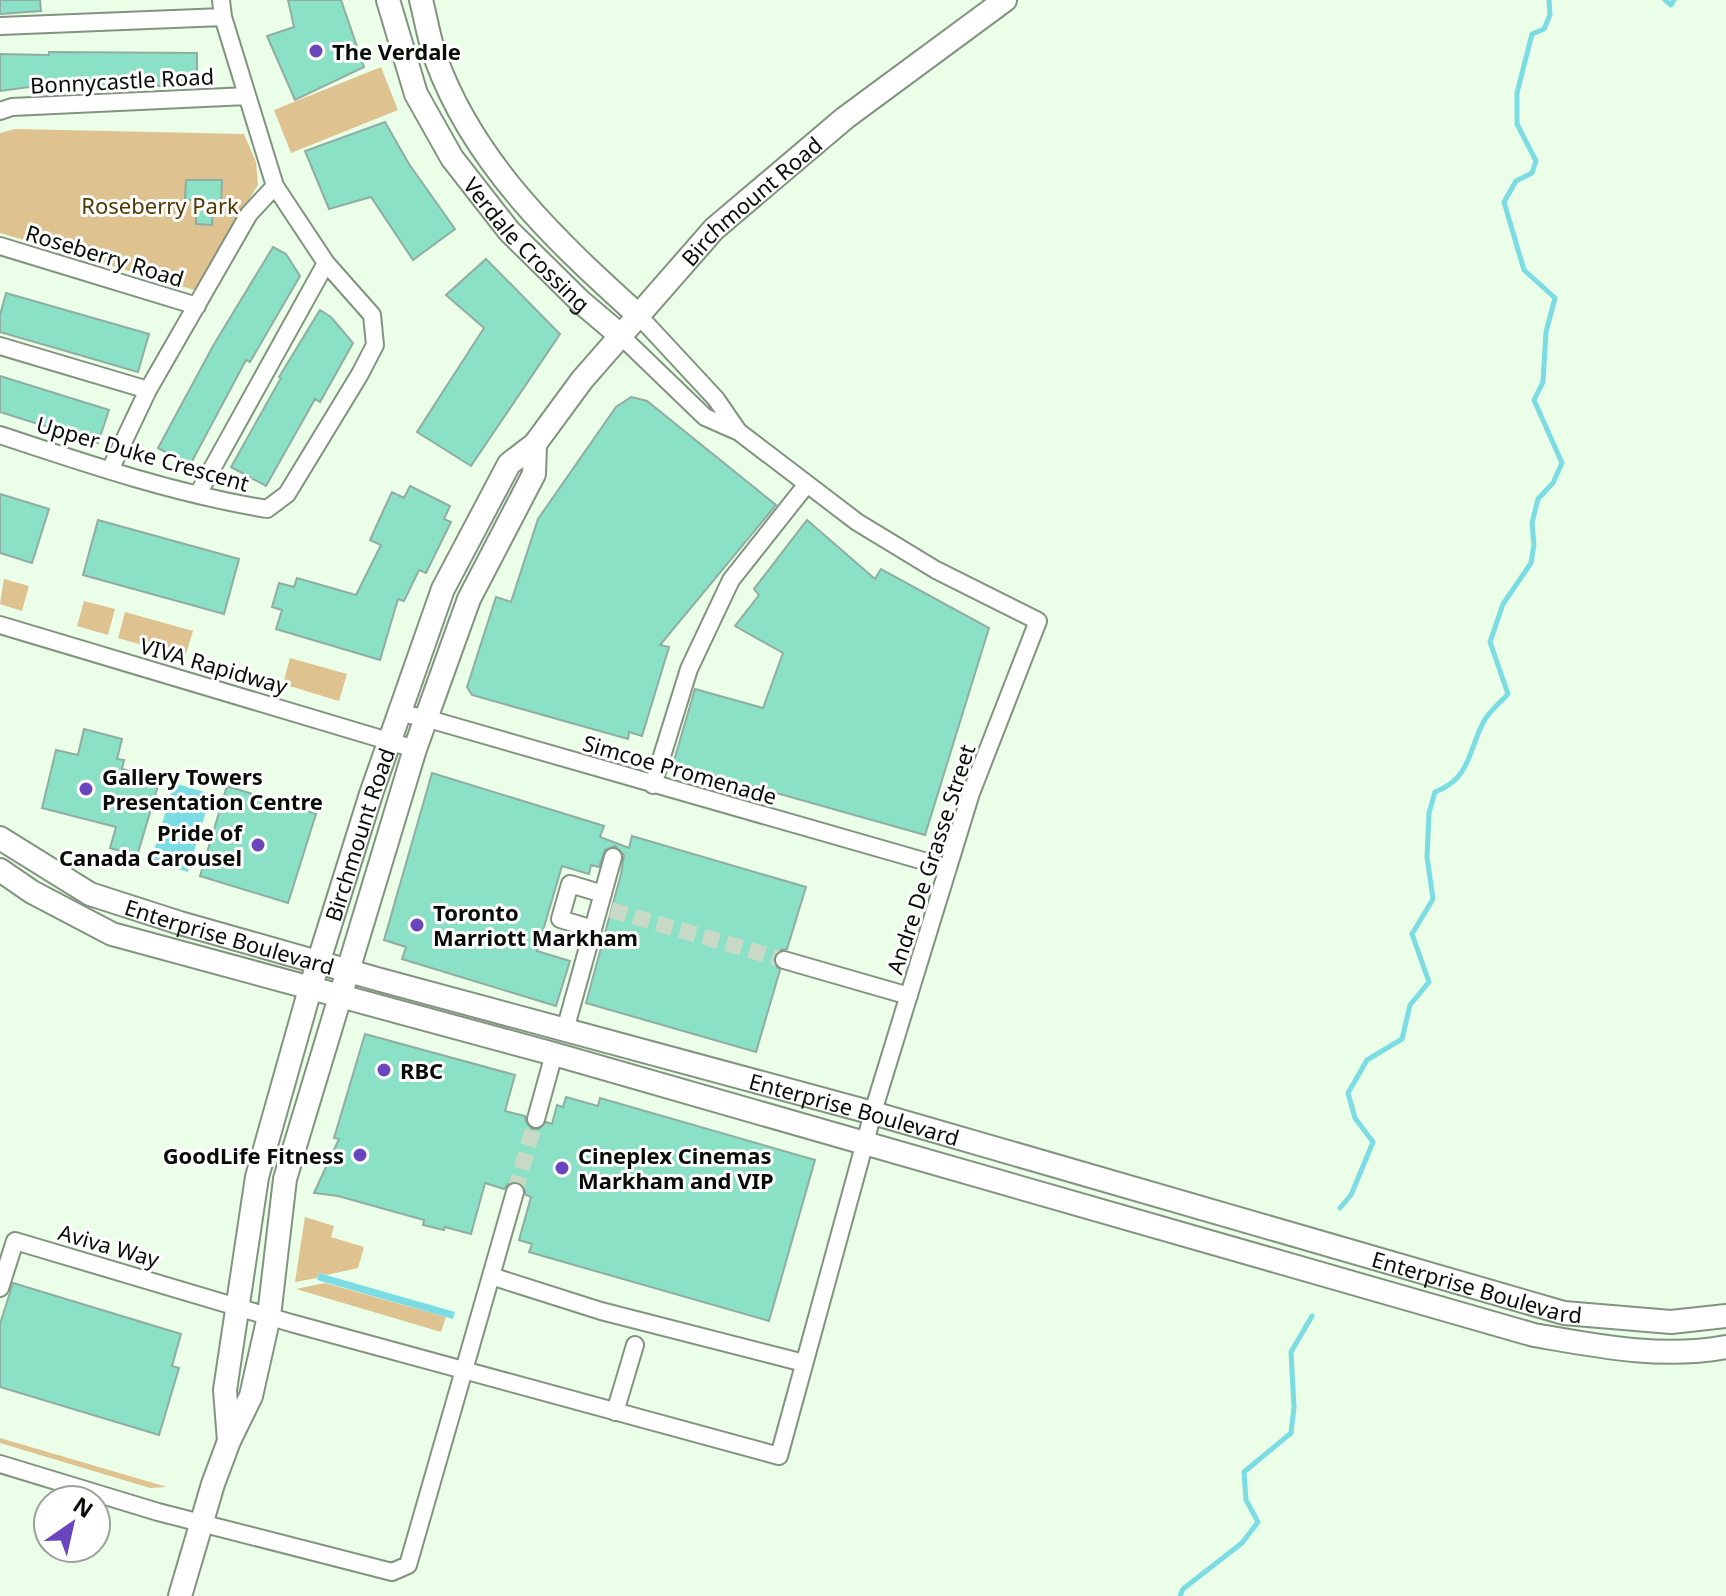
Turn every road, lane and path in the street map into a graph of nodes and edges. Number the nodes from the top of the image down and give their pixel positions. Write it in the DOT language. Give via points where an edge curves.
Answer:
graph roads {
  1 [pos="388,0"];
  2 [pos="421,0"];
  3 [pos="1005,0"];
  4 [pos="222,9"];
  5 [pos="0,26"];
  6 [pos="247,96"];
  7 [pos="0,111"];
  8 [pos="275,186"];
  9 [pos="0,246"];
  10 [pos="326,263"];
  11 [pos="197,306"];
  12 [pos="638,315"];
  13 [pos="620,335"];
  14 [pos="0,346"];
  15 [pos="148,390"];
  16 [pos="739,432"];
  17 [pos="0,435"];
  18 [pos="535,444"];
  19 [pos="110,470"];
  20 [pos="807,484"];
  21 [pos="198,494"];
  22 [pos="1038,621"];
  23 [pos="0,625"];
  24 [pos="399,713"];
  25 [pos="425,718"];
  26 [pos="389,741"];
  27 [pos="415,749"];
  28 [pos="653,785"];
  29 [pos="0,838"];
  30 [pos="613,857"];
  31 [pos="948,868"];
  32 [pos="0,870"];
  33 [pos="605,903"];
  34 [pos="593,929"];
  35 [pos="784,960"];
  36 [pos="319,962"];
  37 [pos="349,971"];
  38 [pos="310,989"];
  39 [pos="909,996"];
  40 [pos="340,998"];
  41 [pos="565,1030"];
  42 [pos="554,1054"];
  43 [pos="873,1113"];
  44 [pos="536,1119"];
  45 [pos="865,1143"];
  46 [pos="515,1192"];
  47 [pos="491,1276"];
  48 [pos="2,1281"];
  49 [pos="237,1307"];
  50 [pos="269,1316"];
  51 [pos="1726,1316"];
  52 [pos="635,1345"];
  53 [pos="1726,1347"];
  54 [pos="804,1363"];
  55 [pos="464,1369"];
  56 [pos="615,1412"];
  57 [pos="229,1441"];
  58 [pos="0,1464"];
  59 [pos="200,1522"];
  60 [pos="180,1596"];
  1 -- 13 [label="main road, Verdale Crossing" via="416,94 452,158 509,231"];
  2 -- 12 [label="main road, Verdale Crossing" via="455,104 503,179 529,211"];
  3 -- 12 [label="main road, Birchmount Road" via="845,118 714,229"];
  4 -- 5 [label="street"];
  4 -- 6 [label="street, Upper Duke Crescent"];
  6 -- 7 [label="street, Bonnycastle Road"];
  6 -- 8 [label="street, Upper Duke Crescent"];
  8 -- 10 [label="street, Upper Duke Crescent"];
  8 -- 11 [label="street" via="249,214"];
  9 -- 11 [label="street, Roseberry Road"];
  10 -- 21 [label="street"];
  10 -- 21 [label="street, Upper Duke Crescent" via="372,315 375,345 360,374 287,494 267,509"];
  11 -- 15 [label="street"];
  12 -- 13 [label="main road, Birchmount Road"];
  12 -- 16 [label="street, Verdale Crossing" via="716,399"];
  13 -- 16 [label="street, Verdale Crossing" via="705,417"];
  13 -- 18 [label="main road, Birchmount Road"];
  14 -- 15 [label="street"];
  15 -- 19 [label="street"];
  16 -- 20 [label="street, Verdale Crossing"];
  17 -- 19 [label="street, Upper Duke Crescent"];
  18 -- 24 [label="main road, Birchmount Road" via="509,464 443,589"];
  18 -- 25 [label="main road, Birchmount Road" via="534,474 469,599"];
  19 -- 21 [label="street, Upper Duke Crescent"];
  20 -- 22 [label="street, Verdale Crossing" via="936,570"];
  20 -- 28 [label="street" via="731,580 689,669"];
  22 -- 31 [label="street, Andre De Grasse Street" via="971,793"];
  23 -- 26 [label="street, VIVA Rapidway"];
  24 -- 25 [label="street, Simcoe Promenade"];
  24 -- 26 [label="main road, Birchmount Road"];
  25 -- 27 [label="main road, Birchmount Road"];
  25 -- 28 [label="street, Simcoe Promenade"];
  26 -- 27 [label="street, VIVA Rapidway"];
  26 -- 36 [label="main road, Birchmount Road"];
  27 -- 37 [label="main road, Birchmount Road"];
  28 -- 31 [label="street, Simcoe Promenade"];
  29 -- 36 [label="main road, Enterprise Boulevard" via="90,894"];
  30 -- 33 [label="street"];
  31 -- 39 [label="street, Andre De Grasse Street"];
  32 -- 38 [label="main road, Enterprise Boulevard" via="112,934"];
  33 -- 34 [label="street"];
  33 -- 34 [label="street" via="570,884 560,919"];
  34 -- 41 [label="street"];
  35 -- 39 [label="street"];
  36 -- 37 [label="main road, Enterprise Boulevard"];
  36 -- 38 [label="main road, Birchmount Road"];
  37 -- 40 [label="main road, Birchmount Road"];
  37 -- 41 [label="main road, Enterprise Boulevard"];
  38 -- 40 [label="main road, Enterprise Boulevard"];
  38 -- 49 [label="main road, Birchmount Road" via="257,1177"];
  39 -- 43 [label="street, Andre De Grasse Street"];
  40 -- 42 [label="main road, Enterprise Boulevard"];
  40 -- 50 [label="main road, Birchmount Road" via="285,1179"];
  41 -- 43 [label="main road, Enterprise Boulevard"];
  42 -- 44 [label="street"];
  42 -- 45 [label="main road, Enterprise Boulevard"];
  43 -- 45 [label="street, Andre De Grasse Street"];
  43 -- 51 [label="main road, Enterprise Boulevard" via="1564,1313 1671,1322"];
  45 -- 53 [label="main road, Enterprise Boulevard" via="1534,1335 1611,1349 1696,1353"];
  45 -- 54 [label="street, Andre De Grasse Street"];
  46 -- 47 [label="street"];
  47 -- 54 [label="street" via="601,1311"];
  47 -- 55 [label="street"];
  48 -- 49 [label="street, Aviva Way" via="15,1241"];
  49 -- 50 [label="street, Aviva Way"];
  49 -- 57 [label="main road, Birchmount Road" via="225,1390"];
  50 -- 55 [label="street, Aviva Way"];
  50 -- 57 [label="main road, Birchmount Road" via="251,1396"];
  52 -- 56 [label="street"];
  54 -- 56 [label="street, Andre De Grasse Street" via="779,1456"];
  55 -- 56 [label="street, Aviva Way"];
  55 -- 59 [label="street" via="408,1565 392,1572"];
  57 -- 59 [label="main road, Birchmount Road"];
  58 -- 59 [label="street"];
  59 -- 60 [label="main road, Birchmount Road"];
}
